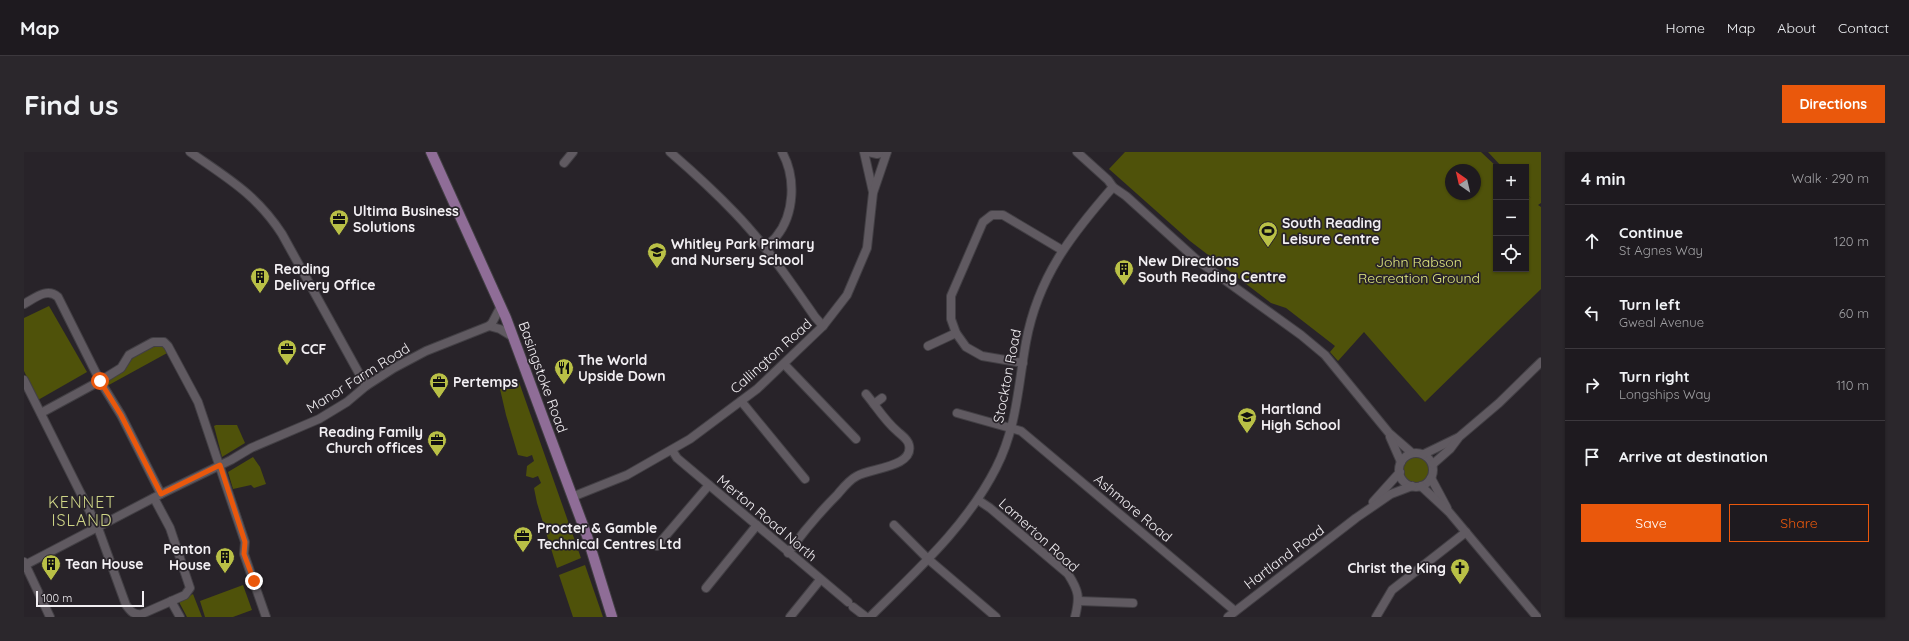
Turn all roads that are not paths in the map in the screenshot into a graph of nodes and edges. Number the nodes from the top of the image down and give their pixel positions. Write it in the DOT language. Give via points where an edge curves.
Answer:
graph roads {
  1 [pos="190,152"];
  2 [pos="431,152"];
  3 [pos="573,152"];
  4 [pos="670,152"];
  5 [pos="782,152"];
  6 [pos="864,152"];
  7 [pos="868,152"];
  8 [pos="886,152"];
  9 [pos="1077,152"];
  10 [pos="564,163"];
  11 [pos="1113,187"];
  12 [pos="873,193"];
  13 [pos="764,247"];
  14 [pos="1062,250"];
  15 [pos="24,304"];
  16 [pos="501,306"];
  17 [pos="489,326"];
  18 [pos="823,326"];
  19 [pos="956,333"];
  20 [pos="513,337"];
  21 [pos="928,346"];
  22 [pos="1541,362"];
  23 [pos="1023,363"];
  24 [pos="784,364"];
  25 [pos="24,380"];
  26 [pos="100,381"];
  27 [pos="366,386"];
  28 [pos="866,394"];
  29 [pos="882,398"];
  30 [pos="741,401"];
  31 [pos="874,404"];
  32 [pos="41,413"];
  33 [pos="957,413"];
  34 [pos="1011,429"];
  35 [pos="1389,433"];
  36 [pos="1459,437"];
  37 [pos="856,439"];
  38 [pos="672,450"];
  39 [pos="1412,453"];
  40 [pos="1424,454"];
  41 [pos="1401,462"];
  42 [pos="1432,464"];
  43 [pos="220,465"];
  44 [pos="1400,472"];
  45 [pos="1432,478"];
  46 [pos="805,479"];
  47 [pos="709,485"];
  48 [pos="1412,486"];
  49 [pos="1421,486"];
  50 [pos="158,496"];
  51 [pos="572,497"];
  52 [pos="978,500"];
  53 [pos="1449,512"];
  54 [pos="1356,518"];
  55 [pos="757,525"];
  56 [pos="894,525"];
  57 [pos="98,528"];
  58 [pos="1466,532"];
  59 [pos="657,546"];
  60 [pos="788,553"];
  61 [pos="928,559"];
  62 [pos="25,564"];
  63 [pos="820,580"];
  64 [pos="706,588"];
  65 [pos="171,601"];
  66 [pos="1079,601"];
  67 [pos="1133,603"];
  68 [pos="1235,611"];
  69 [pos="136,616"];
  70 [pos="50,617"];
  71 [pos="180,617"];
  72 [pos="266,617"];
  73 [pos="612,617"];
  74 [pos="790,617"];
  75 [pos="866,617"];
  76 [pos="870,617"];
  77 [pos="996,617"];
  78 [pos="1075,617"];
  79 [pos="1228,617"];
  80 [pos="1376,617"];
  81 [pos="1537,617"];
  1 -- 27 [label="street" via="248,192 271,217"];
  2 -- 16 [label="main road, Basingstoke Road"];
  3 -- 10 [label="street"];
  4 -- 13 [label="street" via="730,208"];
  5 -- 13 [label="street" via="788,163 791,187 789,211 776,237"];
  6 -- 12 [label="street"];
  7 -- 8 [label="street"];
  8 -- 12 [label="street, Callington Road"];
  9 -- 11 [label="street"];
  11 -- 14 [label="street, Stockton Road" via="1084,219"];
  11 -- 35 [label="street" via="1197,260 1325,355"];
  12 -- 18 [label="street, Callington Road" via="866,248 847,295"];
  13 -- 18 [label="street"];
  14 -- 19 [label="street" via="1003,215 992,215 983,222 952,296 951,319"];
  14 -- 23 [label="street, Stockton Road" via="1035,305"];
  15 -- 26 [label="street" via="48,291 58,297"];
  16 -- 17 [label="street"];
  16 -- 20 [label="main road, Basingstoke Road"];
  17 -- 20 [label="street"];
  17 -- 27 [label="street, Manor Farm Road" via="426,352"];
  18 -- 24 [label="street, Callington Road"];
  19 -- 21 [label="street"];
  19 -- 23 [label="street" via="966,347 982,356"];
  20 -- 51 [label="main road, Basingstoke Road"];
  22 -- 36 [label="street"];
  23 -- 34 [label="street, Stockton Road"];
  24 -- 30 [label="street, Callington Road"];
  24 -- 37 [label="street"];
  25 -- 32 [label="street"];
  26 -- 32 [label="street"];
  26 -- 43 [label="street" via="122,368 129,355 153,342 164,342 173,353 198,402"];
  26 -- 50 [label="street"];
  27 -- 43 [label="street, Manor Farm Road" via="319,420 251,448"];
  28 -- 31 [label="street"];
  29 -- 31 [label="street"];
  30 -- 38 [label="street, Callington Road"];
  30 -- 46 [label="street"];
  31 -- 60 [label="street" via="909,444 909,453 898,463 865,472 850,480 810,523"];
  32 -- 57 [label="street"];
  33 -- 34 [label="street, Ashmore Road"];
  34 -- 52 [label="street, Stockton Road" via="997,467"];
  34 -- 68 [label="street, Ashmore Road" via="1021,431"];
  35 -- 39 [label="street"];
  35 -- 41 [label="street"];
  36 -- 40 [label="street"];
  36 -- 42 [label="street" via="1450,449"];
  38 -- 47 [label="street, Merton Road North" via="677,458"];
  38 -- 51 [label="street, Callington Road" via="627,475"];
  39 -- 40 [label="street"];
  39 -- 41 [label="street"];
  40 -- 42 [label="street"];
  41 -- 44 [label="street"];
  42 -- 45 [label="street"];
  43 -- 50 [label="street, Manor Farm Road"];
  43 -- 72 [label="street" via="245,542 244,554"];
  44 -- 48 [label="street" via="1405,483"];
  44 -- 54 [label="street, Hartland Road"];
  45 -- 49 [label="street"];
  45 -- 53 [label="street"];
  47 -- 55 [label="street, Merton Road North"];
  47 -- 59 [label="street"];
  48 -- 49 [label="street"];
  48 -- 54 [label="street, Hartland Road" via="1391,494"];
  49 -- 53 [label="street"];
  50 -- 57 [label="street, Manor Farm Road"];
  50 -- 65 [label="street" via="190,588 185,595"];
  51 -- 73 [label="main road, Basingstoke Road"];
  52 -- 61 [label="street, Stockton Road" via="954,532"];
  52 -- 66 [label="street, Lamerton Road" via="1068,574 1076,586"];
  53 -- 58 [label="street"];
  54 -- 68 [label="street, Hartland Road"];
  55 -- 60 [label="street, Merton Road North"];
  55 -- 64 [label="street"];
  56 -- 61 [label="street"];
  57 -- 62 [label="street, Manor Farm Road"];
  57 -- 69 [label="street" via="126,605"];
  58 -- 80 [label="street" via="1392,590"];
  58 -- 81 [label="street"];
  60 -- 63 [label="street, Merton Road North"];
  61 -- 76 [label="street, Stockton Road"];
  61 -- 77 [label="street"];
  62 -- 70 [label="street"];
  63 -- 74 [label="street"];
  63 -- 75 [label="street, Merton Road North"];
  65 -- 69 [label="street"];
  65 -- 71 [label="street"];
  66 -- 67 [label="street"];
  66 -- 78 [label="street"];
  68 -- 79 [label="street, Hartland Road"];
}
